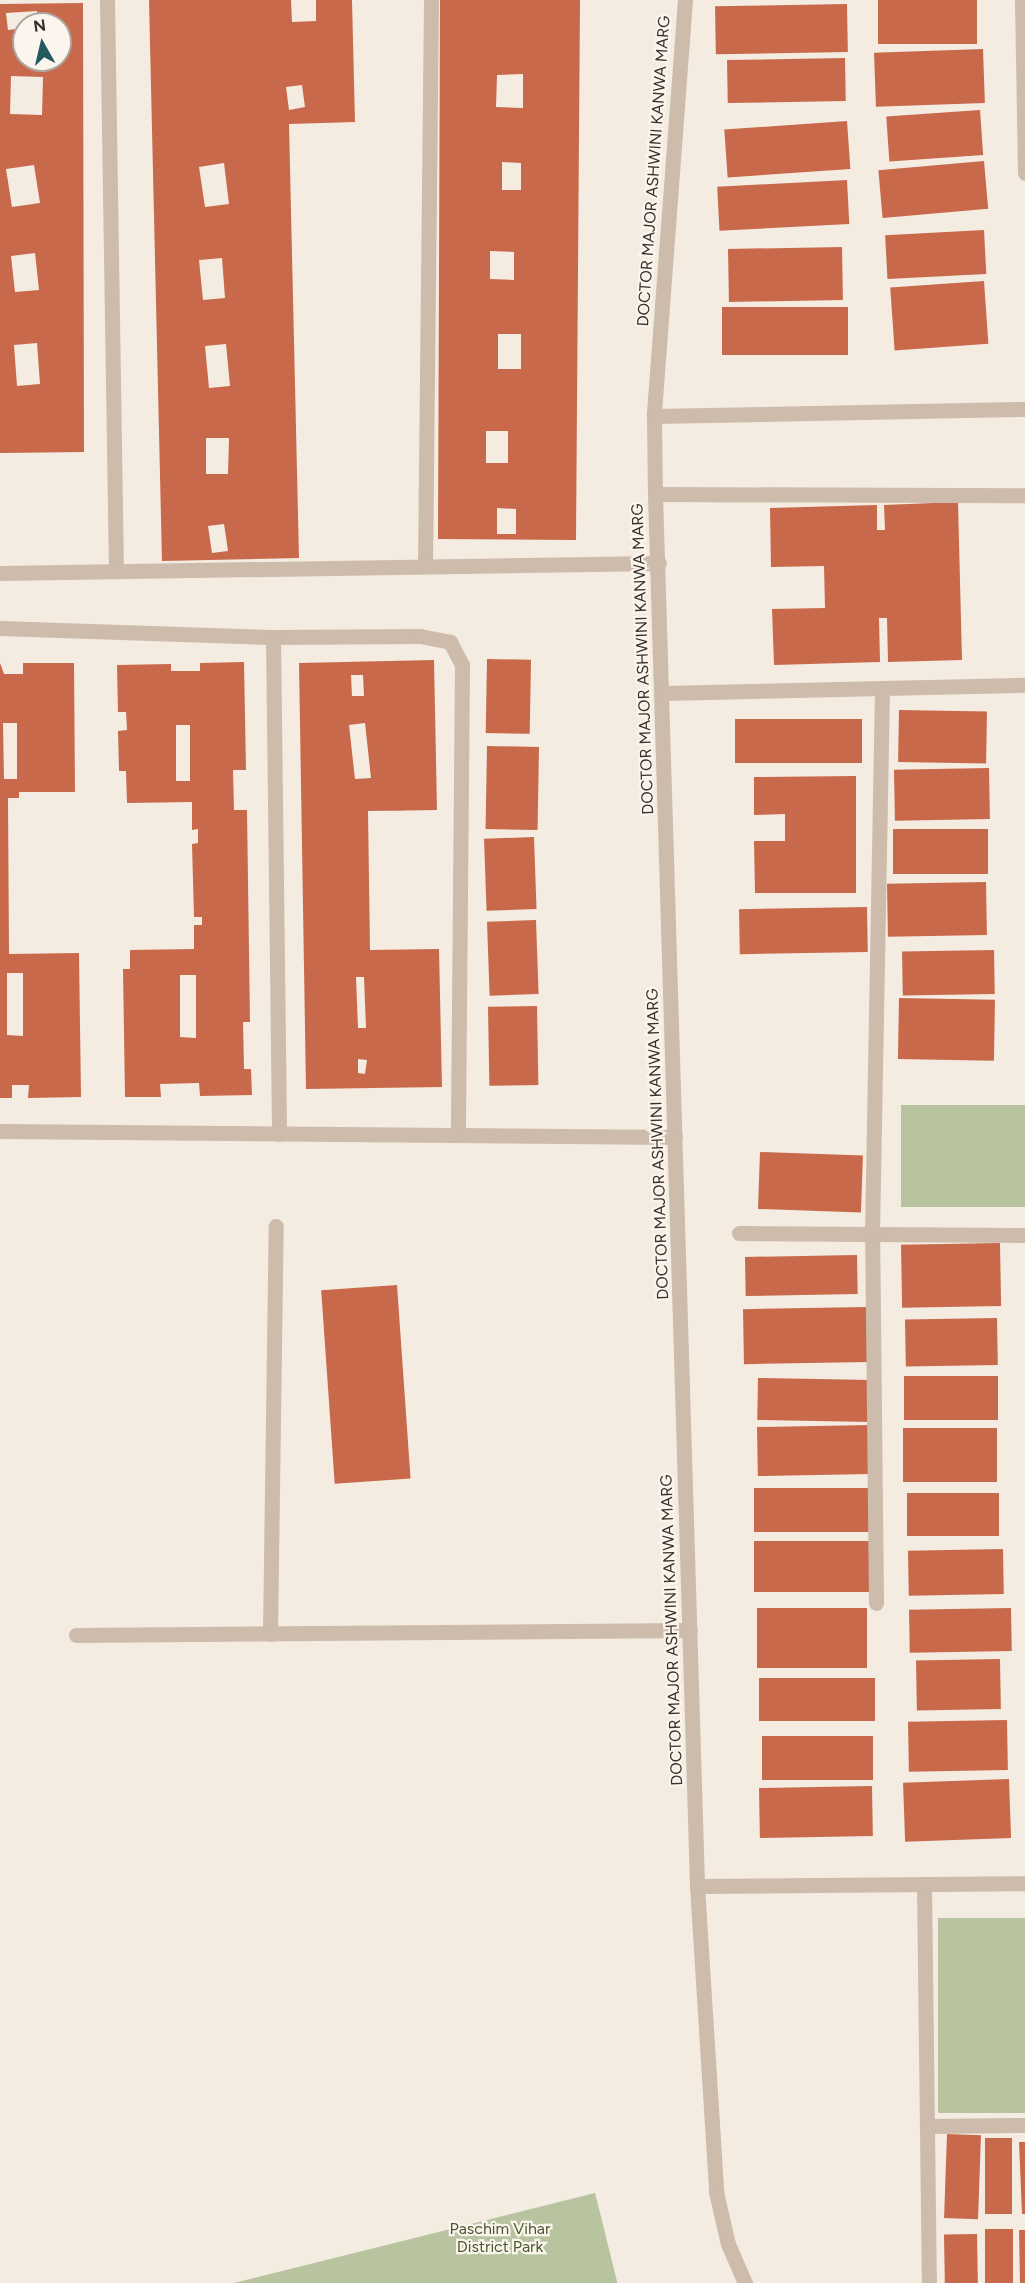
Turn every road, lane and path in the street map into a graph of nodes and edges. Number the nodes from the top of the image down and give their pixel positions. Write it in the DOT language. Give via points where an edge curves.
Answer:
graph roads {
  1 [pos="107,0"];
  2 [pos="431,0"];
  3 [pos="685,0"];
  4 [pos="1022,0"];
  5 [pos="1025,173"];
  6 [pos="1025,409"];
  7 [pos="654,416"];
  8 [pos="655,494"];
  9 [pos="1025,495"];
  10 [pos="659,562"];
  11 [pos="425,566"];
  12 [pos="116,571"];
  13 [pos="0,573"];
  14 [pos="0,628"];
  15 [pos="273,637"];
  16 [pos="1025,685"];
  17 [pos="882,688"];
  18 [pos="663,693"];
  19 [pos="0,1131"];
  20 [pos="279,1134"];
  21 [pos="458,1135"];
  22 [pos="675,1137"];
  23 [pos="276,1226"];
  24 [pos="739,1233"];
  25 [pos="872,1234"];
  26 [pos="1025,1235"];
  27 [pos="876,1603"];
  28 [pos="690,1630"];
  29 [pos="270,1634"];
  30 [pos="76,1635"];
  31 [pos="1025,1883"];
  32 [pos="924,1884"];
  33 [pos="697,1886"];
  34 [pos="1025,2125"];
  35 [pos="927,2126"];
  36 [pos="745,2283"];
  37 [pos="929,2283"];
  1 -- 12 [label="street"];
  2 -- 11 [label="street"];
  3 -- 7 [label="street, DOCTOR MAJOR ASHWINI KANWA MARG"];
  4 -- 5 [label="street"];
  6 -- 7 [label="street"];
  7 -- 8 [label="street, DOCTOR MAJOR ASHWINI KANWA MARG"];
  8 -- 9 [label="street"];
  8 -- 10 [label="street, DOCTOR MAJOR ASHWINI KANWA MARG"];
  10 -- 11 [label="street"];
  10 -- 18 [label="street, DOCTOR MAJOR ASHWINI KANWA MARG"];
  11 -- 12 [label="street"];
  12 -- 13 [label="street"];
  14 -- 15 [label="street"];
  15 -- 20 [label="street"];
  15 -- 21 [label="street" via="420,636 450,642 462,665"];
  16 -- 17 [label="street"];
  17 -- 18 [label="street"];
  17 -- 25 [label="street"];
  18 -- 22 [label="street, DOCTOR MAJOR ASHWINI KANWA MARG"];
  19 -- 20 [label="street"];
  20 -- 21 [label="street"];
  21 -- 22 [label="street"];
  22 -- 28 [label="street, DOCTOR MAJOR ASHWINI KANWA MARG"];
  23 -- 29 [label="street"];
  24 -- 25 [label="street"];
  25 -- 26 [label="street"];
  25 -- 27 [label="street"];
  28 -- 29 [label="street"];
  28 -- 33 [label="street, DOCTOR MAJOR ASHWINI KANWA MARG"];
  29 -- 30 [label="street"];
  31 -- 32 [label="street"];
  32 -- 33 [label="street"];
  32 -- 35 [label="street"];
  33 -- 36 [label="street, DOCTOR MAJOR ASHWINI KANWA MARG" via="716,2192 728,2244"];
  34 -- 35 [label="street"];
  35 -- 37 [label="street"];
}
